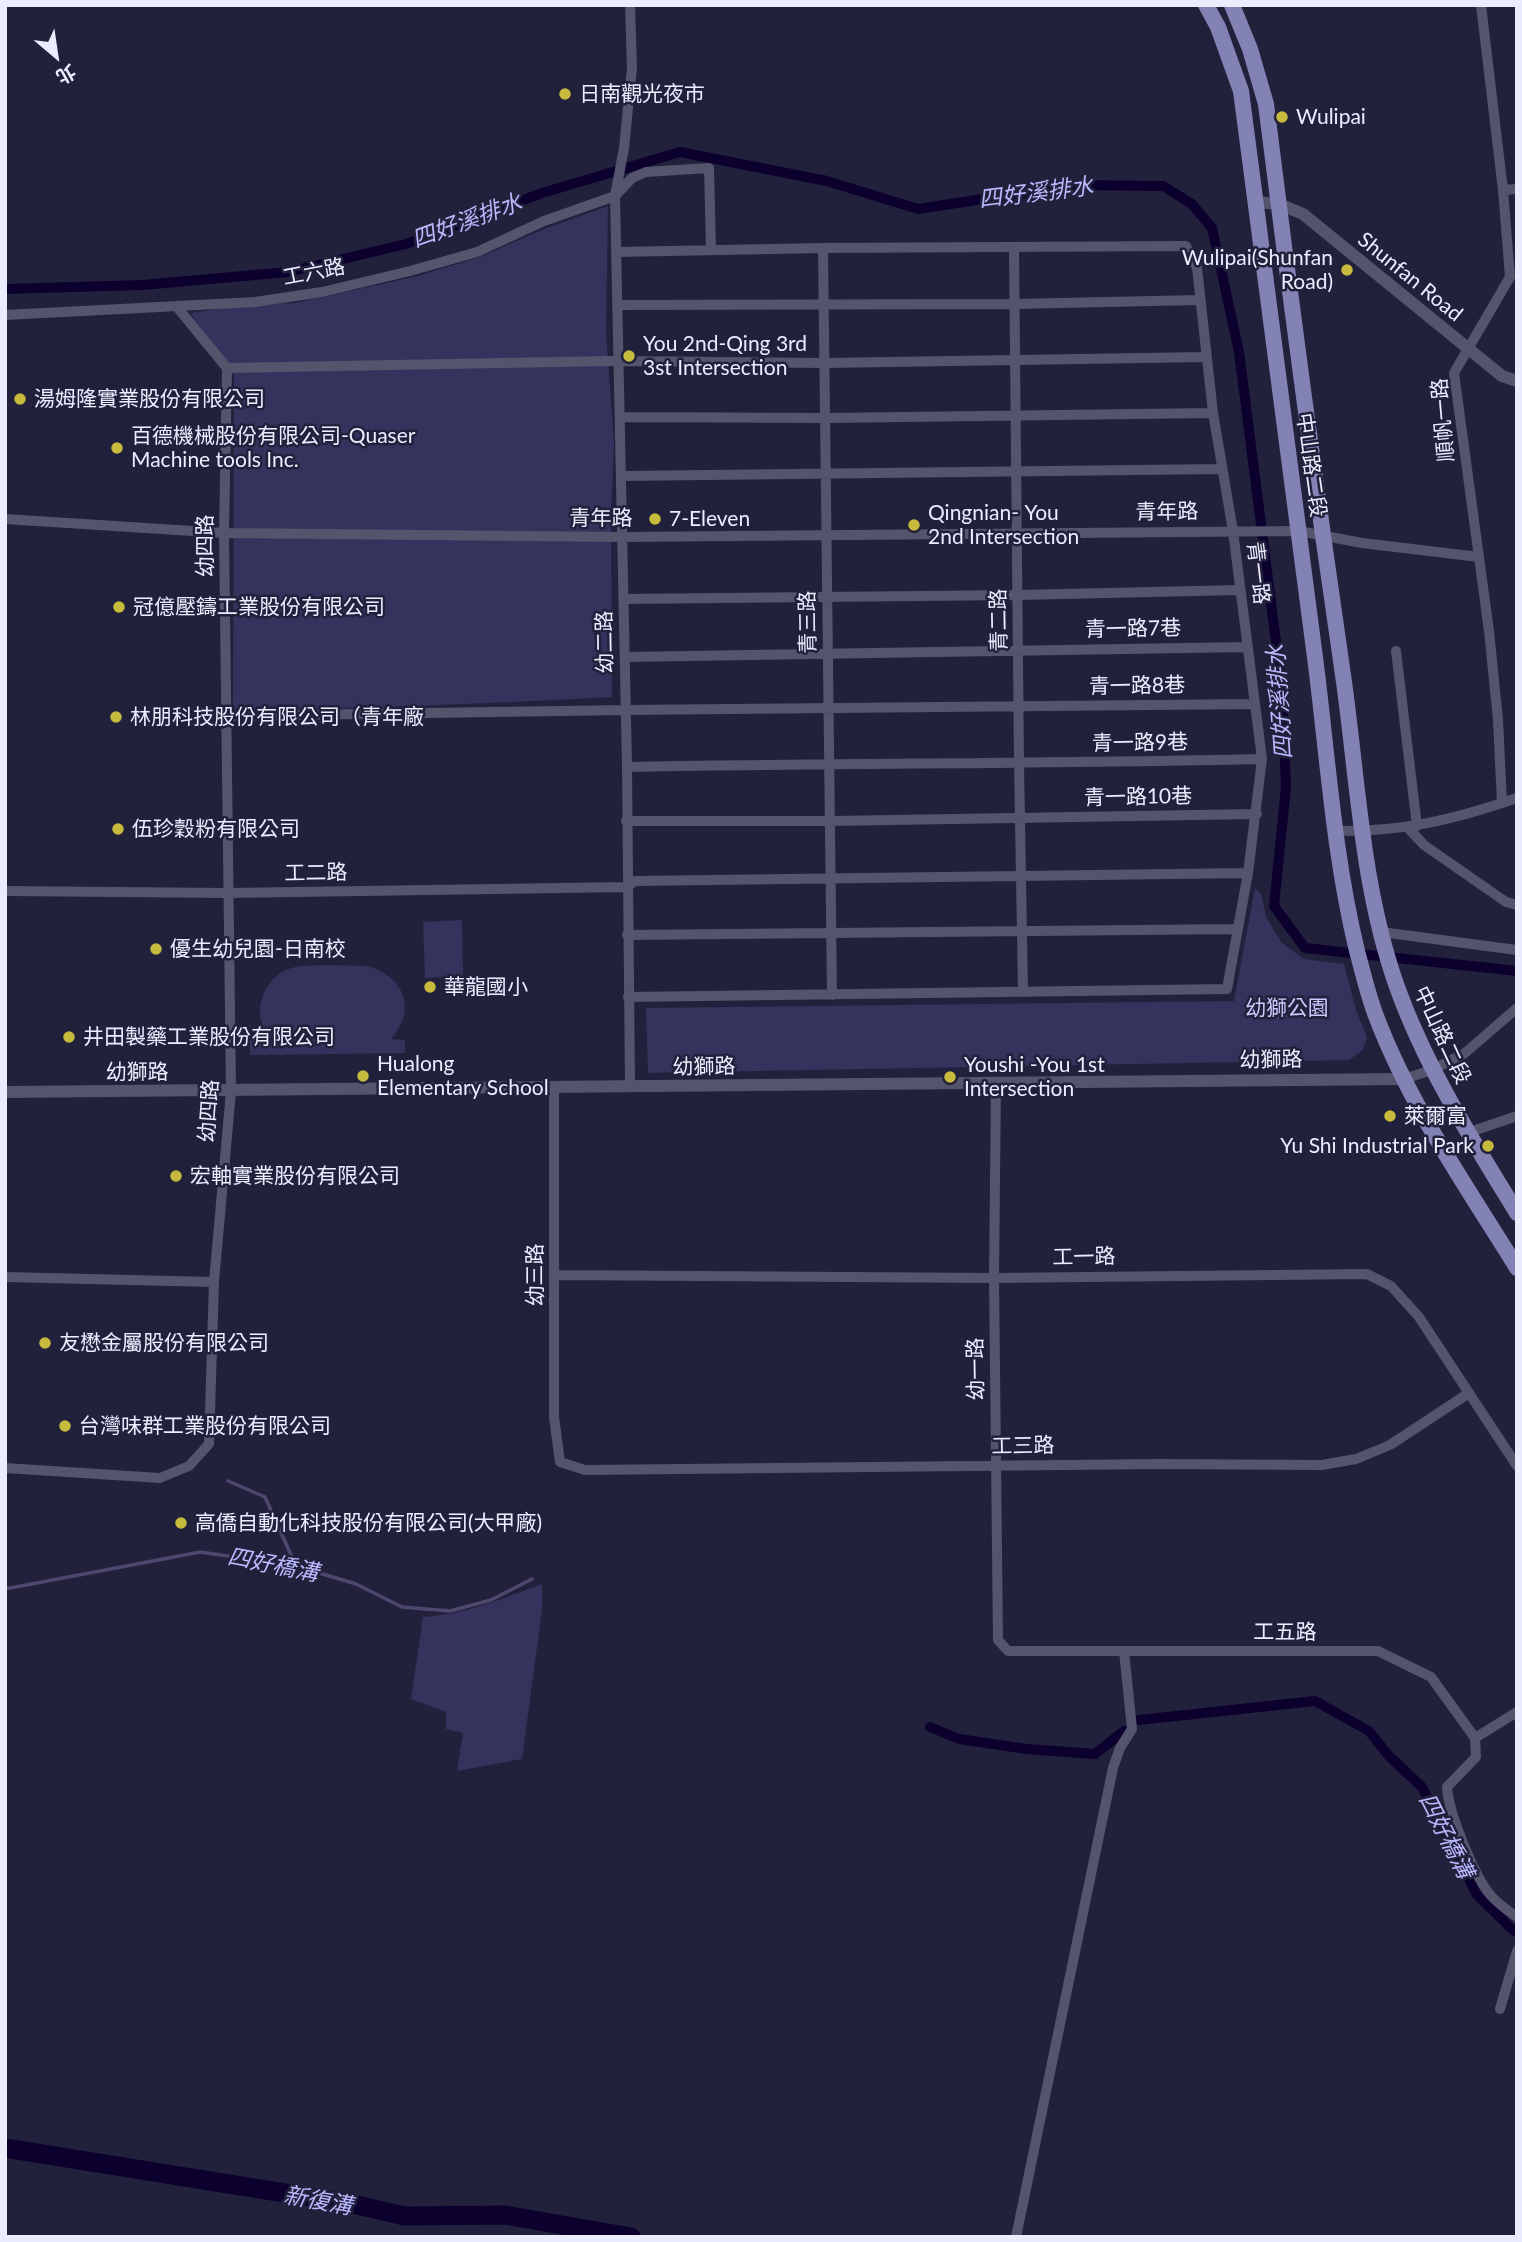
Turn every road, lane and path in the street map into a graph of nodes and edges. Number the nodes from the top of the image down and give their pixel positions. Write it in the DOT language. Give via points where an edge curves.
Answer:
graph roads {
  1 [pos="630,5"];
  2 [pos="1206,5"];
  3 [pos="1232,5"];
  4 [pos="1481,5"];
  5 [pos="1517,189"];
  6 [pos="1503,190"];
  7 [pos="615,196"];
  8 [pos="1255,202"];
  9 [pos="1279,204"];
  10 [pos="823,248"];
  11 [pos="1014,248"];
  12 [pos="711,250"];
  13 [pos="616,252"];
  14 [pos="1200,300"];
  15 [pos="824,304"];
  16 [pos="1014,304"];
  17 [pos="617,305"];
  18 [pos="177,307"];
  19 [pos="5,315"];
  20 [pos="1467,348"];
  21 [pos="1206,357"];
  22 [pos="1014,360"];
  23 [pos="619,363"];
  24 [pos="825,363"];
  25 [pos="227,368"];
  26 [pos="1517,381"];
  27 [pos="1213,412"];
  28 [pos="1016,415"];
  29 [pos="620,417"];
  30 [pos="826,418"];
  31 [pos="1222,469"];
  32 [pos="1016,472"];
  33 [pos="826,474"];
  34 [pos="621,476"];
  35 [pos="5,519"];
  36 [pos="1233,531"];
  37 [pos="1299,531"];
  38 [pos="224,533"];
  39 [pos="1017,534"];
  40 [pos="825,535"];
  41 [pos="1322,536"];
  42 [pos="622,537"];
  43 [pos="1479,556"];
  44 [pos="1240,590"];
  45 [pos="1018,595"];
  46 [pos="827,596"];
  47 [pos="623,599"];
  48 [pos="1248,647"];
  49 [pos="1019,650"];
  50 [pos="1396,651"];
  51 [pos="828,653"];
  52 [pos="625,657"];
  53 [pos="1255,704"];
  54 [pos="1019,707"];
  55 [pos="829,709"];
  56 [pos="625,710"];
  57 [pos="226,716"];
  58 [pos="1262,760"];
  59 [pos="830,763"];
  60 [pos="1018,764"];
  61 [pos="627,767"];
  62 [pos="1517,798"];
  63 [pos="1502,803"];
  64 [pos="1257,814"];
  65 [pos="1020,818"];
  66 [pos="626,821"];
  67 [pos="831,821"];
  68 [pos="1413,827"];
  69 [pos="1334,831"];
  70 [pos="1362,831"];
  71 [pos="1248,873"];
  72 [pos="1021,876"];
  73 [pos="831,877"];
  74 [pos="627,887"];
  75 [pos="5,891"];
  76 [pos="228,893"];
  77 [pos="1517,905"];
  78 [pos="1238,929"];
  79 [pos="1381,932"];
  80 [pos="832,933"];
  81 [pos="1022,933"];
  82 [pos="627,935"];
  83 [pos="1517,950"];
  84 [pos="1023,990"];
  85 [pos="832,995"];
  86 [pos="628,997"];
  87 [pos="1517,1008"];
  88 [pos="1432,1070"];
  89 [pos="1404,1079"];
  90 [pos="996,1083"];
  91 [pos="554,1087"];
  92 [pos="630,1087"];
  93 [pos="231,1091"];
  94 [pos="5,1092"];
  95 [pos="1517,1116"];
  96 [pos="1467,1133"];
  97 [pos="1517,1213"];
  98 [pos="1517,1268"];
  99 [pos="554,1275"];
  100 [pos="5,1277"];
  101 [pos="994,1278"];
  102 [pos="214,1282"];
  103 [pos="1469,1393"];
  104 [pos="559,1462"];
  105 [pos="996,1465"];
  106 [pos="1517,1466"];
  107 [pos="5,1468"];
  108 [pos="1008,1651"];
  109 [pos="1124,1651"];
  110 [pos="1517,1712"];
  111 [pos="1475,1738"];
  112 [pos="1517,1917"];
  113 [pos="1517,1951"];
  114 [pos="1500,2009"];
  115 [pos="1016,2237"];
  1 -- 7 [label="street, 幼二路" via="632,68"];
  2 -- 8 [label="main road, 中山路二段" via="1219,27 1241,91"];
  3 -- 9 [label="main road, 中山路二段" via="1266,104"];
  4 -- 6 [label="street, 順帆一路"];
  5 -- 6 [label="street"];
  6 -- 20 [label="street, 順帆一路" via="1510,277"];
  7 -- 12 [label="street" via="632,178 646,172 709,168"];
  7 -- 13 [label="street, 幼二路"];
  7 -- 18 [label="street, 工六路" via="544,221 477,252 410,271 322,292"];
  8 -- 9 [label="street"];
  8 -- 37 [label="main road, 中山路二段"];
  9 -- 20 [label="street, Shunfan Road" via="1303,214"];
  9 -- 41 [label="main road, 中山路二段"];
  10 -- 11 [label="street"];
  10 -- 12 [label="street"];
  10 -- 15 [label="street, 青三路"];
  11 -- 14 [label="street, 青一路" via="1186,246 1197,268"];
  11 -- 16 [label="street, 青二路"];
  12 -- 13 [label="street"];
  13 -- 17 [label="street, 幼二路"];
  14 -- 16 [label="street"];
  14 -- 21 [label="street, 青一路"];
  15 -- 16 [label="street"];
  15 -- 17 [label="street"];
  15 -- 24 [label="street, 青三路"];
  16 -- 22 [label="street, 青二路"];
  17 -- 23 [label="street, 幼二路"];
  18 -- 19 [label="street, 工六路"];
  18 -- 25 [label="street"];
  20 -- 26 [label="street, Shunfan Road" via="1502,376"];
  20 -- 43 [label="street, 順帆一路" via="1454,373"];
  21 -- 22 [label="street"];
  21 -- 27 [label="street, 青一路"];
  22 -- 24 [label="street"];
  22 -- 28 [label="street, 青二路"];
  23 -- 24 [label="street"];
  23 -- 25 [label="street"];
  23 -- 29 [label="street, 幼二路"];
  24 -- 30 [label="street, 青三路"];
  25 -- 38 [label="street, 幼四路"];
  27 -- 28 [label="street"];
  27 -- 31 [label="street, 青一路"];
  28 -- 30 [label="street"];
  28 -- 32 [label="street, 青二路"];
  29 -- 30 [label="street"];
  29 -- 34 [label="street, 幼二路"];
  30 -- 33 [label="street, 青三路"];
  31 -- 32 [label="street"];
  31 -- 36 [label="street, 青一路"];
  32 -- 33 [label="street"];
  32 -- 39 [label="street, 青二路"];
  33 -- 34 [label="street"];
  33 -- 40 [label="street, 青三路"];
  34 -- 42 [label="street, 幼二路"];
  35 -- 38 [label="street, 青年路"];
  36 -- 37 [label="street, 青年路"];
  36 -- 39 [label="street, 青年路"];
  36 -- 44 [label="street, 青一路"];
  37 -- 41 [label="street, 青年路"];
  37 -- 69 [label="main road, 中山路二段"];
  38 -- 42 [label="street, 青年路"];
  38 -- 57 [label="street, 幼四路"];
  39 -- 40 [label="street, 青年路"];
  39 -- 45 [label="street, 青二路"];
  40 -- 42 [label="street, 青年路"];
  40 -- 46 [label="street, 青三路"];
  41 -- 43 [label="street, 青年路"];
  41 -- 70 [label="main road, 中山路二段"];
  42 -- 47 [label="street, 幼二路"];
  43 -- 63 [label="street, 順帆一路" via="1498,720"];
  44 -- 45 [label="street"];
  44 -- 48 [label="street, 青一路"];
  45 -- 46 [label="street"];
  45 -- 49 [label="street, 青二路"];
  46 -- 47 [label="street"];
  46 -- 51 [label="street, 青三路"];
  47 -- 52 [label="street, 幼二路"];
  48 -- 49 [label="street, 青一路7巷"];
  48 -- 53 [label="street, 青一路"];
  49 -- 51 [label="street, 青一路7巷"];
  49 -- 54 [label="street, 青二路"];
  50 -- 68 [label="street"];
  51 -- 52 [label="street, 青一路7巷"];
  51 -- 55 [label="street, 青三路"];
  52 -- 56 [label="street, 幼二路"];
  53 -- 54 [label="street, 青一路8巷"];
  53 -- 58 [label="street, 青一路"];
  54 -- 55 [label="street, 青一路8巷"];
  54 -- 60 [label="street, 青二路"];
  55 -- 56 [label="street, 青一路8巷"];
  55 -- 59 [label="street, 青三路"];
  56 -- 57 [label="street, 青一路8巷"];
  56 -- 61 [label="street, 幼二路"];
  57 -- 76 [label="street, 幼四路"];
  58 -- 60 [label="street, 青一路9巷"];
  58 -- 64 [label="street, 青一路"];
  59 -- 60 [label="street, 青一路9巷"];
  59 -- 61 [label="street, 青一路9巷"];
  59 -- 67 [label="street, 青三路"];
  60 -- 65 [label="street, 青二路"];
  61 -- 66 [label="street, 幼二路"];
  62 -- 63 [label="street"];
  63 -- 68 [label="street"];
  64 -- 65 [label="street, 青一路10巷"];
  64 -- 71 [label="street, 青一路"];
  65 -- 67 [label="street, 青一路10巷"];
  65 -- 72 [label="street, 青二路"];
  66 -- 67 [label="street, 青一路10巷"];
  66 -- 74 [label="street, 幼二路"];
  67 -- 73 [label="street, 青三路"];
  68 -- 70 [label="street"];
  68 -- 77 [label="street" via="1423,845"];
  69 -- 70 [label="street"];
  69 -- 89 [label="main road, 中山路二段" via="1366,988"];
  70 -- 79 [label="main road, 中山路二段"];
  71 -- 72 [label="street, 工二路"];
  71 -- 78 [label="street, 青一路"];
  72 -- 73 [label="street, 工二路"];
  72 -- 81 [label="street, 青二路"];
  73 -- 74 [label="street, 工二路" via="635,881"];
  73 -- 80 [label="street, 青三路"];
  74 -- 76 [label="street, 工二路"];
  74 -- 82 [label="street, 幼二路"];
  75 -- 76 [label="street, 工二路"];
  76 -- 93 [label="street, 幼四路"];
  78 -- 81 [label="street"];
  78 -- 84 [label="street, 青一路" via="1227,989"];
  79 -- 83 [label="street"];
  79 -- 88 [label="main road, 中山路二段" via="1395,982"];
  80 -- 81 [label="street"];
  80 -- 82 [label="street"];
  80 -- 85 [label="street, 青三路"];
  81 -- 84 [label="street, 青二路"];
  82 -- 86 [label="street, 幼二路"];
  84 -- 85 [label="street"];
  85 -- 86 [label="street"];
  86 -- 92 [label="street, 幼二路"];
  87 -- 88 [label="street" via="1465,1053"];
  88 -- 89 [label="street"];
  88 -- 96 [label="main road, 中山路二段"];
  89 -- 90 [label="street, 幼獅路"];
  89 -- 98 [label="main road"];
  90 -- 92 [label="street, 幼獅路"];
  90 -- 101 [label="street, 幼一路"];
  91 -- 92 [label="street, 幼獅路"];
  91 -- 93 [label="street, 幼獅路"];
  91 -- 99 [label="street, 幼三路"];
  93 -- 94 [label="street, 幼獅路"];
  93 -- 102 [label="street, 幼四路"];
  95 -- 96 [label="street"];
  96 -- 97 [label="main road, 中山路二段"];
  99 -- 101 [label="street, 工一路"];
  99 -- 104 [label="street, 幼三路" via="554,1417"];
  100 -- 102 [label="street"];
  101 -- 103 [label="street, 工一路" via="1367,1274 1391,1286 1419,1317"];
  101 -- 105 [label="street, 幼一路"];
  102 -- 107 [label="street, 幼四路" via="209,1444 189,1466 160,1478"];
  103 -- 105 [label="street, 工三路" via="1390,1445 1356,1459 1322,1465"];
  103 -- 106 [label="street, 工一路"];
  104 -- 105 [label="street, 工三路" via="585,1470"];
  105 -- 108 [label="street, 幼一路" via="998,1640"];
  108 -- 109 [label="street, 工五路"];
  109 -- 111 [label="street, 工五路" via="1378,1651 1431,1677"];
  109 -- 115 [label="street" via="1132,1729 1113,1768"];
  110 -- 111 [label="street"];
  111 -- 112 [label="street" via="1476,1756 1447,1787 1447,1801 1488,1892"];
  113 -- 114 [label="street"];
}
